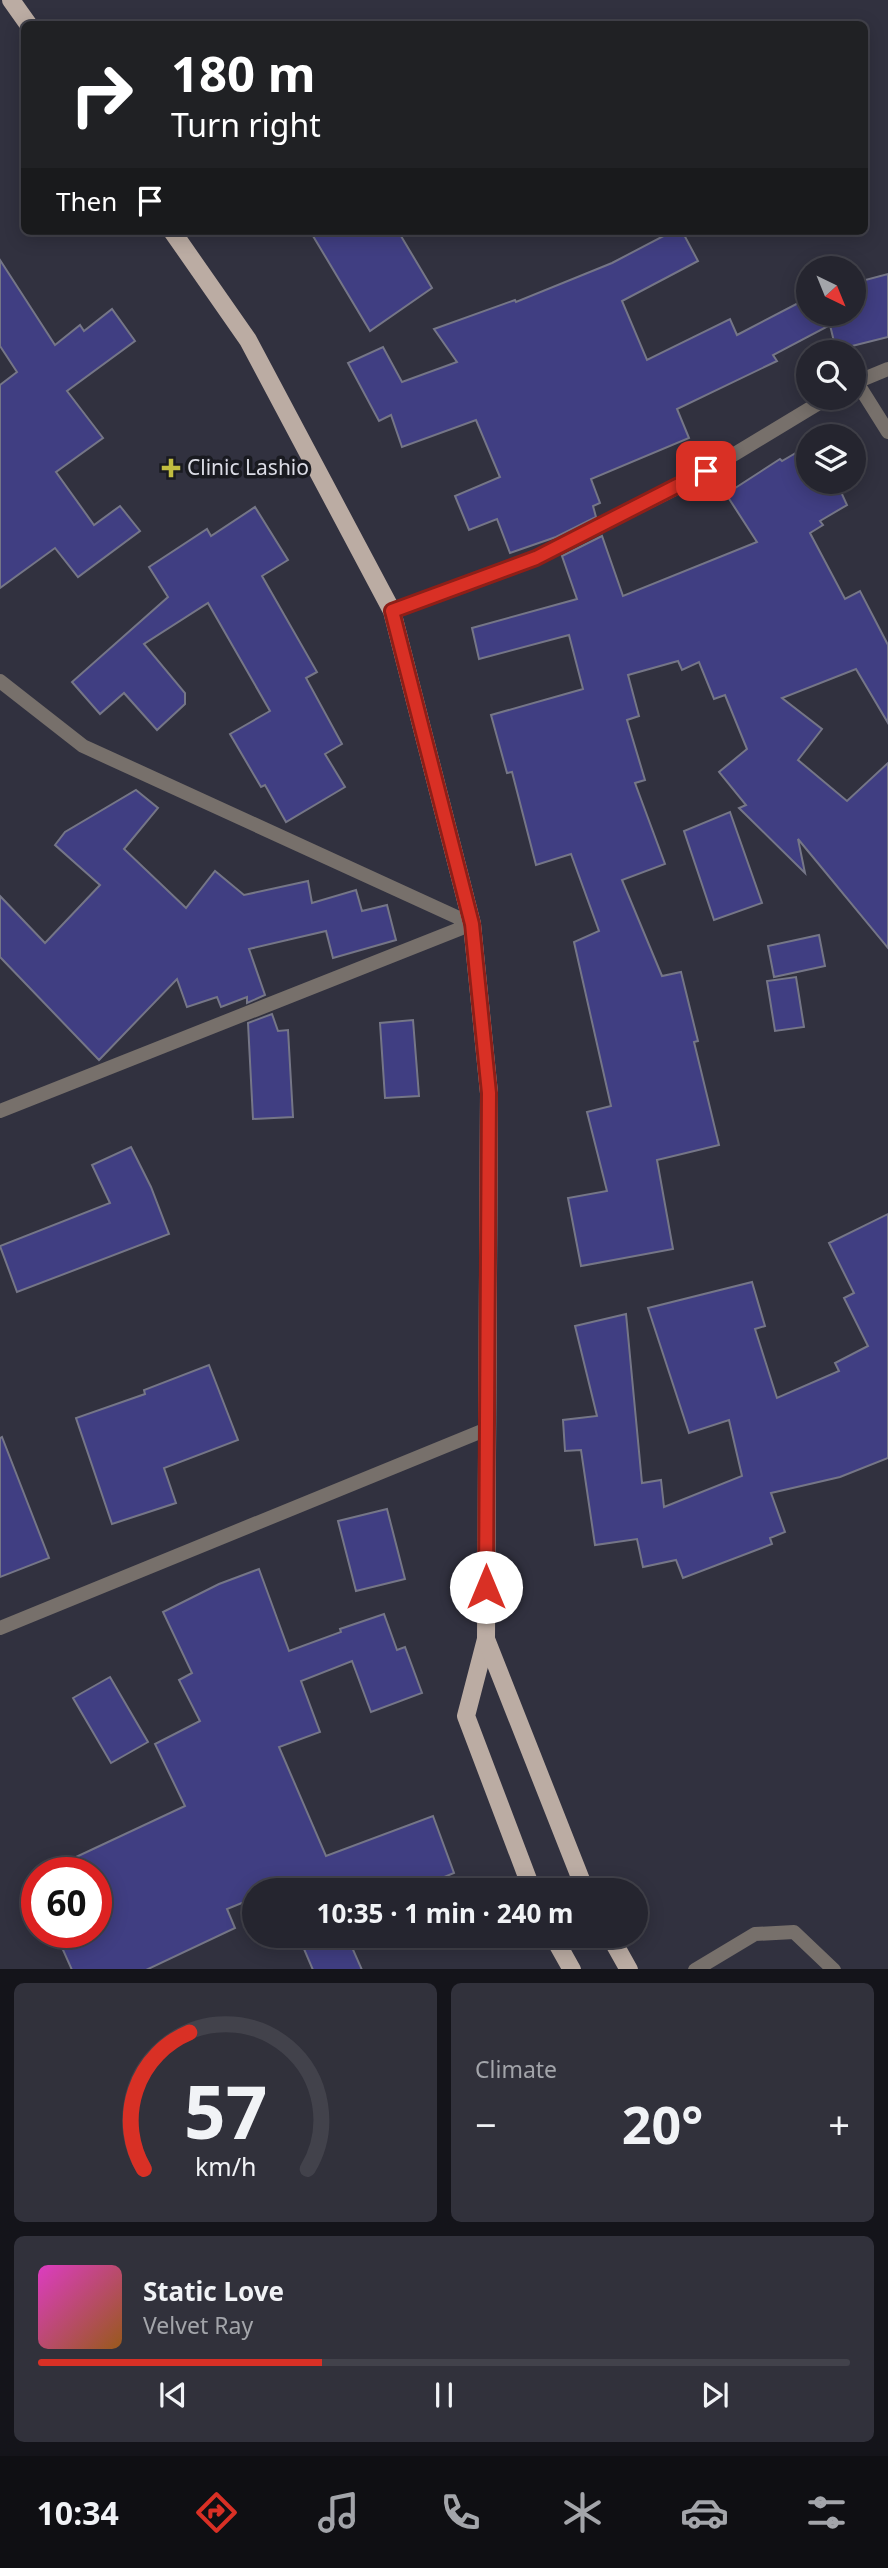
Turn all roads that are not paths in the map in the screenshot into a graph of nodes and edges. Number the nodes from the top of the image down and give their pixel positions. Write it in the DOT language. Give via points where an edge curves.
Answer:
graph roads {
  1 [pos="12,0"];
  2 [pos="27,21"];
  3 [pos="175,235"];
  4 [pos="888,369"];
  5 [pos="866,378"];
  6 [pos="866,399"];
  7 [pos="808,410"];
  8 [pos="888,432"];
  9 [pos="392,611"];
  10 [pos="0,681"];
  11 [pos="472,924"];
  12 [pos="0,1111"];
  13 [pos="487,1429"];
  14 [pos="0,1628"];
  15 [pos="486,1639"];
  16 [pos="528,1878"];
  17 [pos="580,1878"];
  18 [pos="560,1948"];
  19 [pos="617,1948"];
  20 [pos="572,1969"];
  21 [pos="629,1969"];
  22 [pos="695,1969"];
  23 [pos="834,1969"];
  1 -- 2 [label="main road"];
  3 -- 9 [label="main road" via="248,340"];
  4 -- 5 [label="street"];
  6 -- 8 [label="street"];
  7 -- 9 [label="street" via="685,484 536,558"];
  9 -- 11 [label="main road"];
  10 -- 11 [label="street" via="83,746"];
  11 -- 12 [label="street"];
  11 -- 13 [label="main road" via="489,1093"];
  13 -- 14 [label="street"];
  13 -- 15 [label="main road"];
  15 -- 16 [label="main road" via="466,1716"];
  15 -- 17 [label="main road"];
  18 -- 20 [label="main road"];
  19 -- 21 [label="main road"];
  22 -- 23 [label="street" via="755,1934 794,1932"];
}
